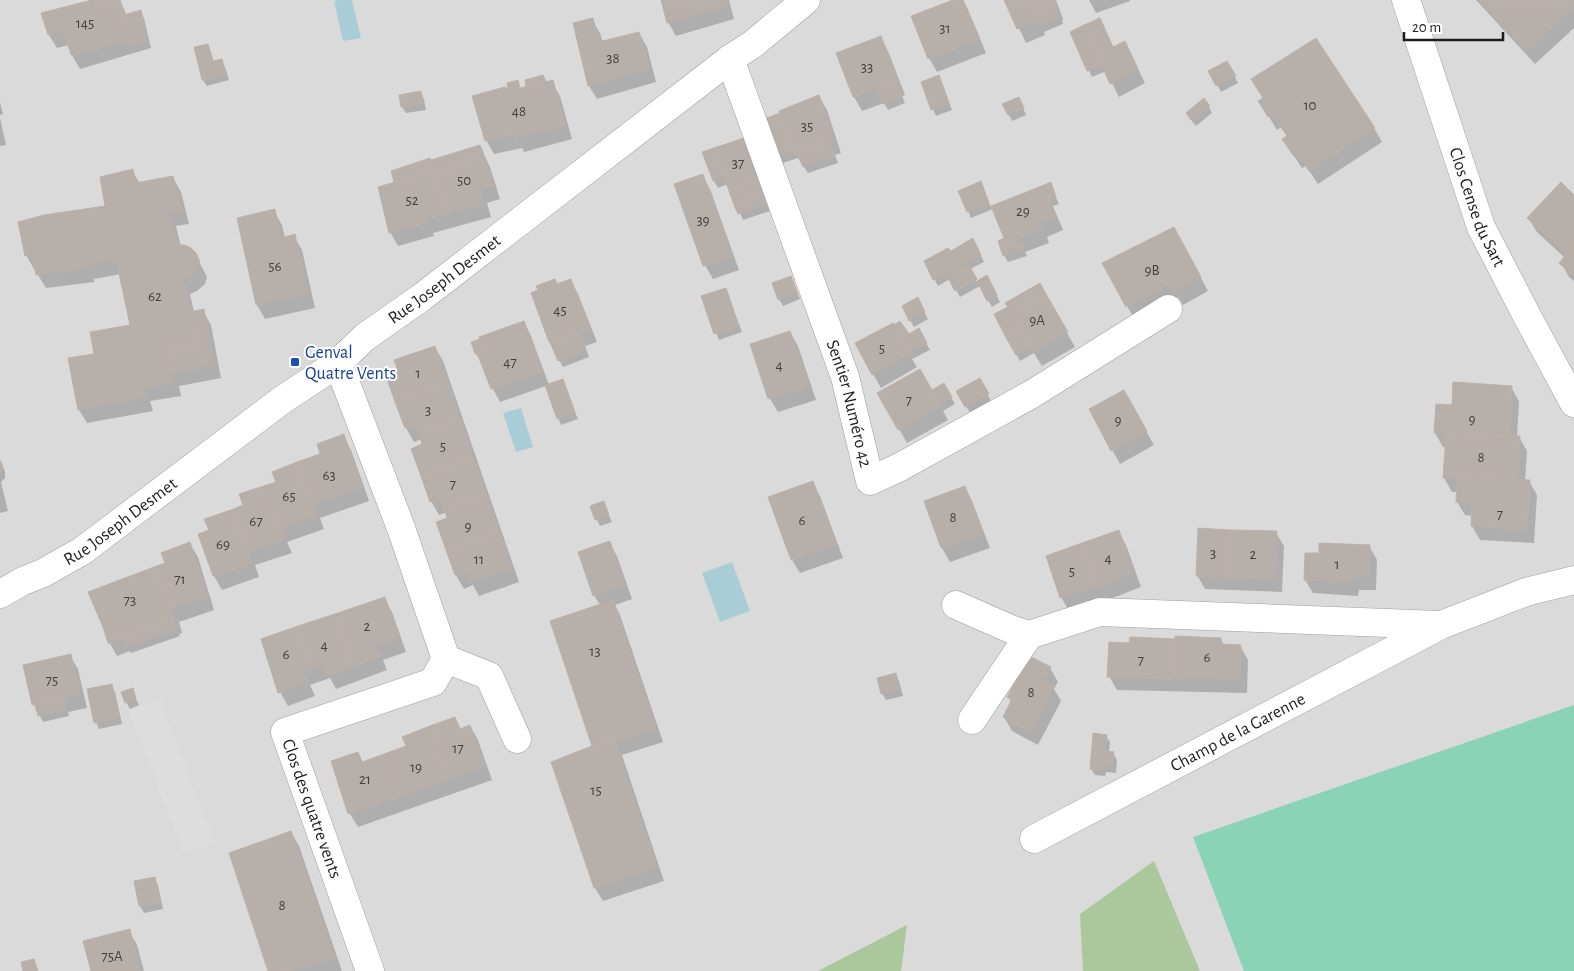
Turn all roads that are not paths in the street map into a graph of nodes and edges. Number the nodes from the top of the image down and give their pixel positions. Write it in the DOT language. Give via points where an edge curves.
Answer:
graph roads {
  1 [pos="806,0"];
  2 [pos="1406,0"];
  3 [pos="730,59"];
  4 [pos="1168,309"];
  5 [pos="338,363"];
  6 [pos="1574,403"];
  7 [pos="1574,580"];
  8 [pos="0,594"];
  9 [pos="956,605"];
  10 [pos="1441,625"];
  11 [pos="1029,635"];
  12 [pos="446,659"];
  13 [pos="972,720"];
  14 [pos="517,739"];
  15 [pos="1034,839"];
  16 [pos="370,971"];
  1 -- 3 [label="street, Rue Joseph Desmet"];
  2 -- 6 [label="street, Clos Cense du Sart" via="1481,226"];
  3 -- 4 [label="street, Sentier Numéro 42" via="844,377 870,481 1032,394"];
  3 -- 5 [label="street, Rue Joseph Desmet" via="422,297 365,337"];
  5 -- 8 [label="street, Rue Joseph Desmet" via="282,400 82,551"];
  5 -- 12 [label="street" via="401,528"];
  7 -- 10 [label="street, Champ de la Garenne" via="1526,592"];
  9 -- 11 [label="street"];
  10 -- 11 [label="street, Champ de la Garenne" via="1100,612"];
  10 -- 15 [label="street, Champ de la Garenne"];
  11 -- 13 [label="street"];
  12 -- 14 [label="street" via="489,676"];
  12 -- 16 [label="street, Clos des quatre vents" via="433,682 285,732"];
}
